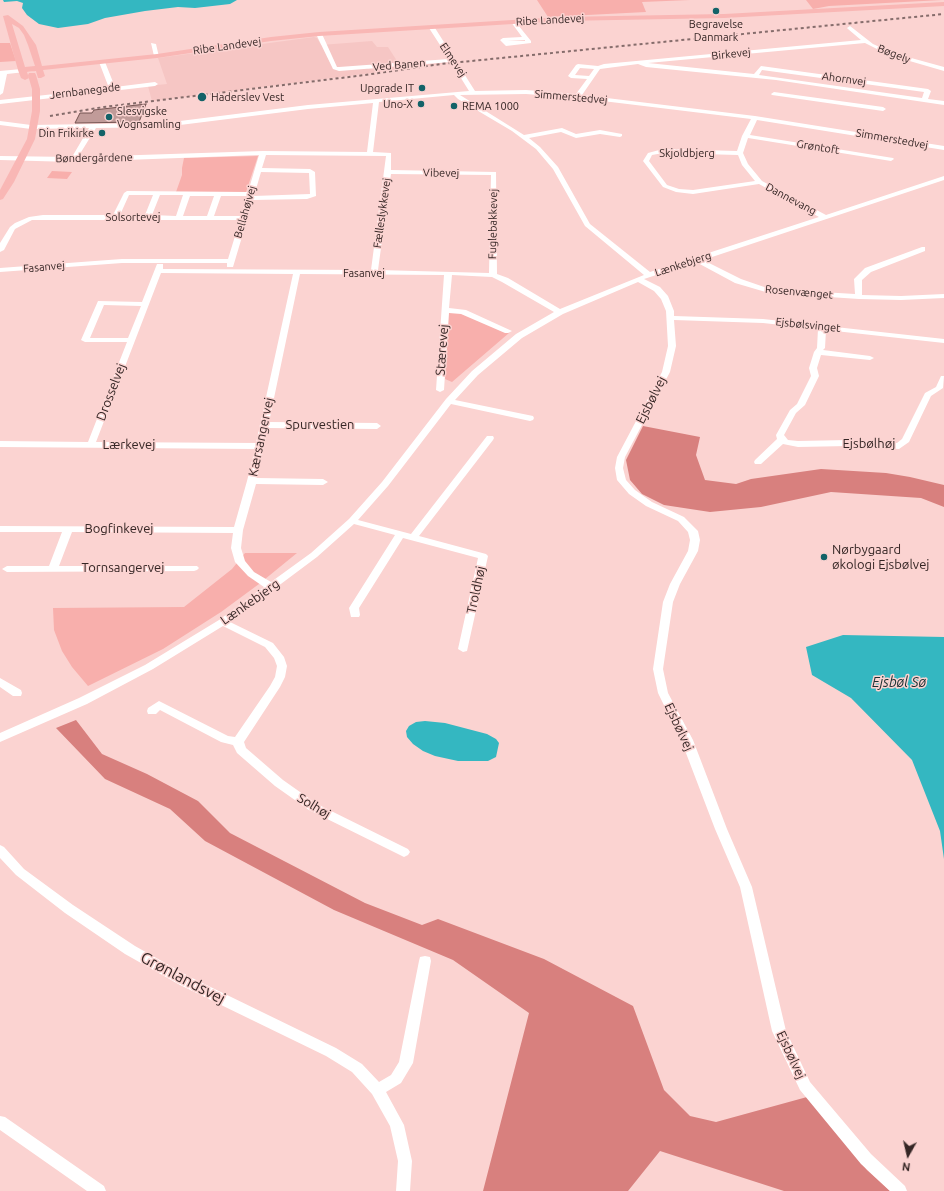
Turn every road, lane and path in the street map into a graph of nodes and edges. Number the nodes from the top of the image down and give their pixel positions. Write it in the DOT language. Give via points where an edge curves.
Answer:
graph roads {
  1 [pos="944,4"];
  2 [pos="0,10"];
  3 [pos="6,16"];
  4 [pos="514,22"];
  5 [pos="432,28"];
  6 [pos="850,28"];
  7 [pos="319,34"];
  8 [pos="526,38"];
  9 [pos="865,41"];
  10 [pos="153,44"];
  11 [pos="25,48"];
  12 [pos="157,56"];
  13 [pos="452,60"];
  14 [pos="102,62"];
  15 [pos="639,63"];
  16 [pos="598,68"];
  17 [pos="26,69"];
  18 [pos="944,69"];
  19 [pos="40,70"];
  20 [pos="1,73"];
  21 [pos="755,76"];
  22 [pos="591,78"];
  23 [pos="155,84"];
  24 [pos="112,88"];
  25 [pos="473,92"];
  26 [pos="0,93"];
  27 [pos="455,93"];
  28 [pos="774,94"];
  29 [pos="835,94"];
  30 [pos="578,96"];
  31 [pos="376,100"];
  32 [pos="924,100"];
  33 [pos="0,102"];
  34 [pos="944,103"];
  35 [pos="882,109"];
  36 [pos="36,111"];
  37 [pos="755,118"];
  38 [pos="2,123"];
  39 [pos="93,127"];
  40 [pos="620,135"];
  41 [pos="523,136"];
  42 [pos="745,136"];
  43 [pos="944,148"];
  44 [pos="263,153"];
  45 [pos="288,153"];
  46 [pos="740,153"];
  47 [pos="370,154"];
  48 [pos="389,154"];
  49 [pos="188,155"];
  50 [pos="2,158"];
  51 [pos="891,159"];
  52 [pos="73,160"];
  53 [pos="258,170"];
  54 [pos="388,172"];
  55 [pos="494,173"];
  56 [pos="944,178"];
  57 [pos="760,182"];
  58 [pos="157,193"];
  59 [pos="187,193"];
  60 [pos="218,194"];
  61 [pos="0,196"];
  62 [pos="251,196"];
  63 [pos="116,217"];
  64 [pos="148,217"];
  65 [pos="178,217"];
  66 [pos="825,217"];
  67 [pos="210,218"];
  68 [pos="244,218"];
  69 [pos="922,249"];
  70 [pos="0,250"];
  71 [pos="231,260"];
  72 [pos="698,260"];
  73 [pos="162,261"];
  74 [pos="0,270"];
  75 [pos="158,271"];
  76 [pos="229,271"];
  77 [pos="297,272"];
  78 [pos="374,273"];
  79 [pos="448,273"];
  80 [pos="492,275"];
  81 [pos="649,275"];
  82 [pos="638,279"];
  83 [pos="944,296"];
  84 [pos="859,297"];
  85 [pos="145,304"];
  86 [pos="445,310"];
  87 [pos="560,312"];
  88 [pos="671,318"];
  89 [pos="822,327"];
  90 [pos="508,331"];
  91 [pos="132,340"];
  92 [pos="944,341"];
  93 [pos="818,352"];
  94 [pos="870,358"];
  95 [pos="944,378"];
  96 [pos="440,390"];
  97 [pos="449,401"];
  98 [pos="530,418"];
  99 [pos="263,425"];
  100 [pos="377,426"];
  101 [pos="490,438"];
  102 [pos="782,440"];
  103 [pos="0,444"];
  104 [pos="91,445"];
  105 [pos="258,446"];
  106 [pos="758,462"];
  107 [pos="252,481"];
  108 [pos="323,482"];
  109 [pos="352,521"];
  110 [pos="0,529"];
  111 [pos="68,529"];
  112 [pos="238,530"];
  113 [pos="401,534"];
  114 [pos="413,536"];
  115 [pos="53,568"];
  116 [pos="194,568"];
  117 [pos="8,569"];
  118 [pos="272,587"];
  119 [pos="355,615"];
  120 [pos="223,622"];
  121 [pos="463,649"];
  122 [pos="0,682"];
  123 [pos="17,693"];
  124 [pos="152,711"];
  125 [pos="0,738"];
  126 [pos="238,742"];
  127 [pos="0,850"];
  128 [pos="404,852"];
  129 [pos="425,962"];
  130 [pos="377,1090"];
  131 [pos="0,1122"];
  132 [pos="98,1191"];
  133 [pos="403,1191"];
  134 [pos="900,1191"];
  1 -- 4 [label="main road, Ribe Landevej" via="724,16 616,17"];
  2 -- 3 [label="main road"];
  3 -- 11 [label="main road" via="18,32"];
  3 -- 17 [label="main road"];
  3 -- 19 [label="main road" via="27,35"];
  4 -- 5 [label="main road, Ribe Landevej"];
  4 -- 8 [label="street"];
  5 -- 7 [label="main road, Ribe Landevej"];
  5 -- 13 [label="street, Elmevej"];
  6 -- 9 [label="street, Bøgely"];
  7 -- 12 [label="main road, Ribe Landevej"];
  7 -- 13 [label="street, Ved Banen" via="336,68 346,70"];
  9 -- 15 [label="street, Birkevej"];
  9 -- 18 [label="street, Bøgely" via="891,54"];
  10 -- 12 [label="street"];
  12 -- 14 [label="main road, Ribe Landevej"];
  13 -- 25 [label="street, Elmevej"];
  14 -- 19 [label="main road, Ribe Landevej"];
  14 -- 19 [label="main road, Ribe Landevej"];
  14 -- 24 [label="street"];
  15 -- 16 [label="street, Birkevej"];
  15 -- 21 [label="street, Ahornvej"];
  16 -- 22 [label="street"];
  16 -- 22 [label="street, Birkevej" via="578,66 571,76"];
  17 -- 19 [label="main road, Ribe Landevej"];
  17 -- 20 [label="street"];
  17 -- 36 [label="main road" via="36,89"];
  19 -- 36 [label="main road" via="43,94"];
  20 -- 26 [label="street"];
  21 -- 29 [label="street, Ahornvej"];
  21 -- 32 [label="street, Ahornvej" via="761,68 928,91"];
  22 -- 30 [label="street"];
  23 -- 24 [label="street, Jernbanegade"];
  24 -- 33 [label="street, Jernbanegade"];
  25 -- 27 [label="street, Simmerstedvej"];
  25 -- 30 [label="street, Simmerstedvej" via="526,92"];
  27 -- 31 [label="street, Simmerstedvej"];
  27 -- 41 [label="street"];
  28 -- 29 [label="street, Ahornvej"];
  29 -- 32 [label="street, Ahornvej"];
  29 -- 35 [label="street, Ahornvej"];
  30 -- 37 [label="street, Simmerstedvej"];
  31 -- 39 [label="street, Simmerstedvej" via="186,123"];
  31 -- 47 [label="street"];
  32 -- 34 [label="street, Ahornvej"];
  36 -- 61 [label="main road" via="31,139 10,182"];
  37 -- 42 [label="street"];
  37 -- 43 [label="street, Simmerstedvej"];
  38 -- 39 [label="street, Simmerstedvej" via="18,126"];
  39 -- 52 [label="street"];
  40 -- 41 [label="street" via="600,132 576,136 562,130"];
  41 -- 81 [label="street" via="556,168 587,225"];
  42 -- 46 [label="street"];
  42 -- 51 [label="street, Grøntoft"];
  44 -- 45 [label="street, Bøndergårdene"];
  44 -- 49 [label="street, Bøndergårdene"];
  44 -- 53 [label="street, Bellahøjvej"];
  45 -- 47 [label="street, Bøndergårdene"];
  45 -- 49 [label="street, Bøndergårdene" via="290,147 190,149"];
  46 -- 57 [label="street, Dannevang" via="745,165"];
  46 -- 57 [label="street, Skjoldbjerg" via="663,151 650,154 646,161 666,186 678,191 693,192"];
  47 -- 48 [label="street, Bøndergårdene"];
  48 -- 54 [label="street, Fælleslykkevej"];
  49 -- 52 [label="street, Bøndergårdene"];
  50 -- 52 [label="street, Bøndergårdene"];
  53 -- 62 [label="street, Bellahøjvej"];
  53 -- 62 [label="street" via="310,171 314,173 313,196"];
  54 -- 55 [label="street, Vibevej"];
  54 -- 78 [label="street, Fælleslykkevej"];
  55 -- 80 [label="street, Fuglebakkevej"];
  56 -- 66 [label="street, Lænkebjerg"];
  57 -- 66 [label="street, Dannevang"];
  58 -- 59 [label="street"];
  58 -- 63 [label="street" via="127,193"];
  58 -- 64 [label="street"];
  59 -- 60 [label="street"];
  59 -- 65 [label="street"];
  60 -- 62 [label="street"];
  60 -- 67 [label="street"];
  62 -- 68 [label="street, Bellahøjvej"];
  63 -- 64 [label="street, Solsortevej"];
  63 -- 70 [label="street, Solsortevej" via="43,217 24,221 12,228"];
  64 -- 65 [label="street, Solsortevej"];
  65 -- 67 [label="street, Solsortevej"];
  66 -- 72 [label="street, Lænkebjerg"];
  67 -- 68 [label="street, Solsortevej"];
  68 -- 71 [label="street, Bellahøjvej"];
  69 -- 84 [label="street" via="868,270 858,279"];
  71 -- 73 [label="street, Fasanvej"];
  71 -- 76 [label="street, Bellahøjvej"];
  72 -- 81 [label="street, Lænkebjerg"];
  72 -- 84 [label="street, Rosenvænget" via="755,288 783,293"];
  73 -- 74 [label="street, Fasanvej" via="96,262"];
  73 -- 75 [label="street, Drosselvej"];
  75 -- 76 [label="street, Fasanvej"];
  75 -- 85 [label="street, Drosselvej"];
  76 -- 77 [label="street, Fasanvej"];
  77 -- 78 [label="street, Fasanvej"];
  77 -- 99 [label="street, Kærsangervej"];
  78 -- 79 [label="street, Fasanvej"];
  79 -- 80 [label="street, Fasanvej"];
  79 -- 86 [label="street, Stærevej"];
  80 -- 87 [label="street, Fasanvej"];
  81 -- 82 [label="street, Lænkebjerg"];
  82 -- 87 [label="street, Lænkebjerg"];
  82 -- 88 [label="street, Ejsbølvej" via="657,289 665,298"];
  83 -- 84 [label="street, Rosenvænget"];
  85 -- 91 [label="street, Drosselvej"];
  85 -- 91 [label="street" via="101,303 85,340"];
  86 -- 90 [label="street, Stærevej" via="463,312"];
  86 -- 96 [label="street, Stærevej"];
  87 -- 97 [label="street, Lænkebjerg" via="519,336 475,373"];
  88 -- 89 [label="street, Ejsbølsvinget" via="763,321"];
  88 -- 134 [label="street, Ejsbølvej" via="672,346 666,372 621,457 619,468 622,480 632,492 648,504 681,519 693,531 695,540 693,551 674,584 668,602 658,669 663,693 687,740 720,829 746,887 779,1031 805,1086 866,1159"];
  89 -- 92 [label="street, Ejsbølsvinget"];
  89 -- 93 [label="street" via="821,348"];
  91 -- 104 [label="street, Drosselvej"];
  93 -- 94 [label="street"];
  93 -- 102 [label="street" via="813,368 815,376 802,405 793,412 780,435"];
  95 -- 102 [label="street, Ejsbølhøj" via="939,388 928,395 906,440 899,446 798,444"];
  97 -- 98 [label="street"];
  97 -- 109 [label="street, Lænkebjerg" via="385,484"];
  99 -- 100 [label="street, Spurvestien"];
  99 -- 105 [label="street, Kærsangervej"];
  101 -- 114 [label="street"];
  102 -- 106 [label="street"];
  103 -- 104 [label="street, Lærkevej"];
  104 -- 105 [label="street, Lærkevej"];
  105 -- 107 [label="street, Kærsangervej"];
  107 -- 108 [label="street"];
  107 -- 112 [label="street, Kærsangervej"];
  109 -- 113 [label="street, Troldhøj"];
  109 -- 118 [label="street, Lænkebjerg" via="314,556"];
  110 -- 111 [label="street, Bogfinkevej"];
  111 -- 112 [label="street, Bogfinkevej"];
  111 -- 115 [label="street"];
  112 -- 118 [label="street, Kærsangervej" via="236,548 240,562 252,574"];
  113 -- 114 [label="street, Troldhøj"];
  113 -- 119 [label="street" via="354,608"];
  114 -- 121 [label="street, Troldhøj" via="483,556"];
  115 -- 116 [label="street, Tornsangervej"];
  115 -- 117 [label="street, Tornsangervej"];
  118 -- 120 [label="street, Lænkebjerg"];
  120 -- 125 [label="street, Lænkebjerg" via="150,667 83,701"];
  120 -- 126 [label="street" via="268,645 282,666 275,687"];
  122 -- 123 [label="street"];
  124 -- 126 [label="street" via="159,705 225,739"];
  126 -- 128 [label="street, Solhøj" via="241,750 313,807"];
  127 -- 130 [label="street, Grønlandsvej" via="20,872 130,950 185,981 332,1052 357,1068"];
  129 -- 130 [label="street" via="406,1063 396,1079"];
  130 -- 133 [label="street, Grønlandsvej" via="397,1125 405,1161"];
  131 -- 132 [label="street"];
}
